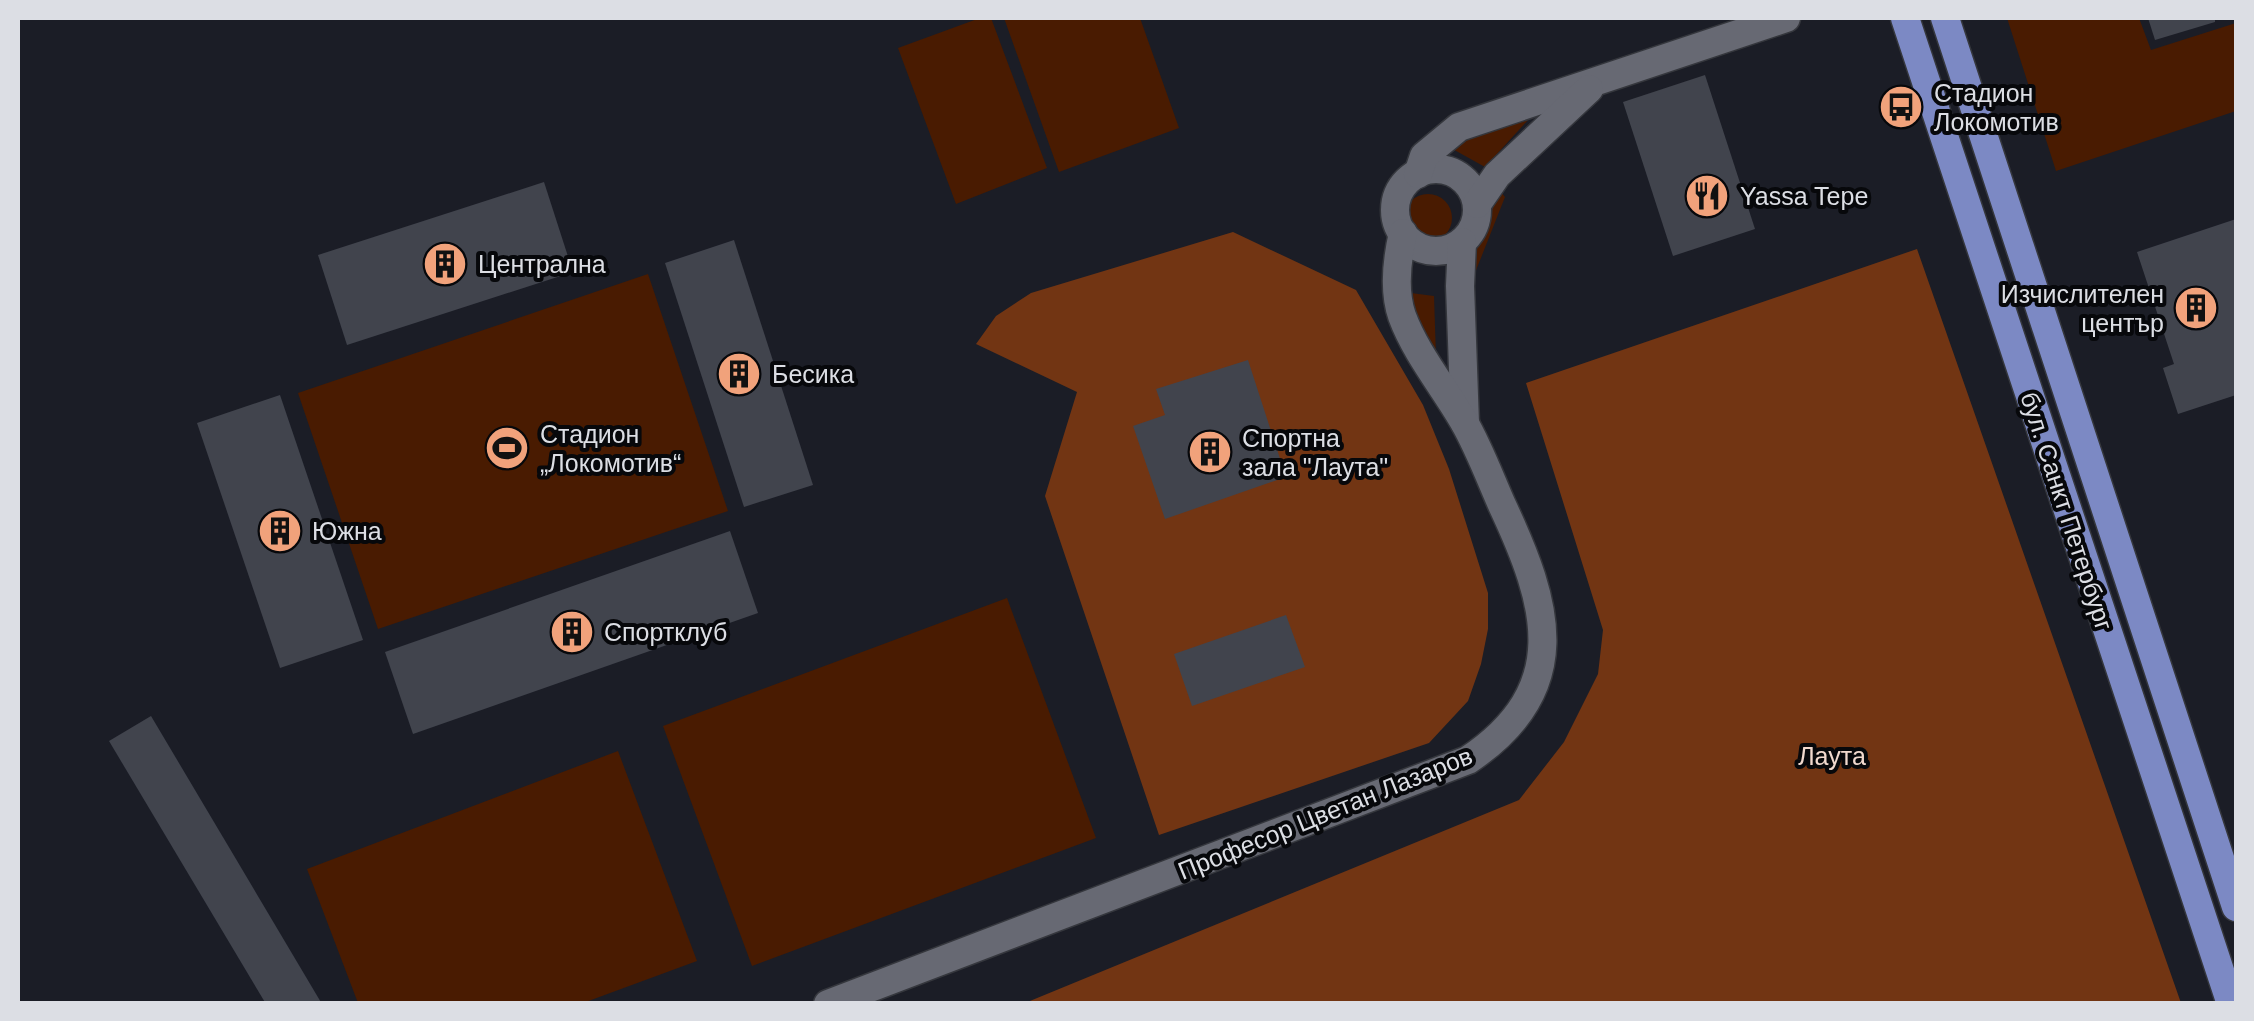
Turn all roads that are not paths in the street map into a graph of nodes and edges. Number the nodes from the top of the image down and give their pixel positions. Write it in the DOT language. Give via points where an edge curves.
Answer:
graph roads {
  1 [pos="1786,18"];
  2 [pos="1905,18"];
  3 [pos="1945,18"];
  4 [pos="1594,84"];
  5 [pos="1418,174"];
  6 [pos="1477,204"];
  7 [pos="1402,233"];
  8 [pos="1462,242"];
  9 [pos="1465,425"];
  10 [pos="2236,908"];
  11 [pos="828,1004"];
  12 [pos="2231,1004"];
  1 -- 4 [label="street"];
  2 -- 12 [label="main road, бул. Санкт Петербург"];
  3 -- 10 [label="main road, бул. Санкт Петербург"];
  4 -- 5 [label="street" via="1459,127 1424,156"];
  4 -- 6 [label="street" via="1497,174"];
  5 -- 6 [label="street" via="1455,174"];
  5 -- 7 [label="street" via="1398,195"];
  6 -- 8 [label="street"];
  7 -- 8 [label="street" via="1430,251"];
  7 -- 9 [label="street, Професор Цветан Лазаров" via="1402,316"];
  8 -- 9 [label="street, Професор Цветан Лазаров"];
  9 -- 11 [label="street, Професор Цветан Лазаров" via="1520,543 1545,637 1538,675 1498,740 1468,760"];
}
